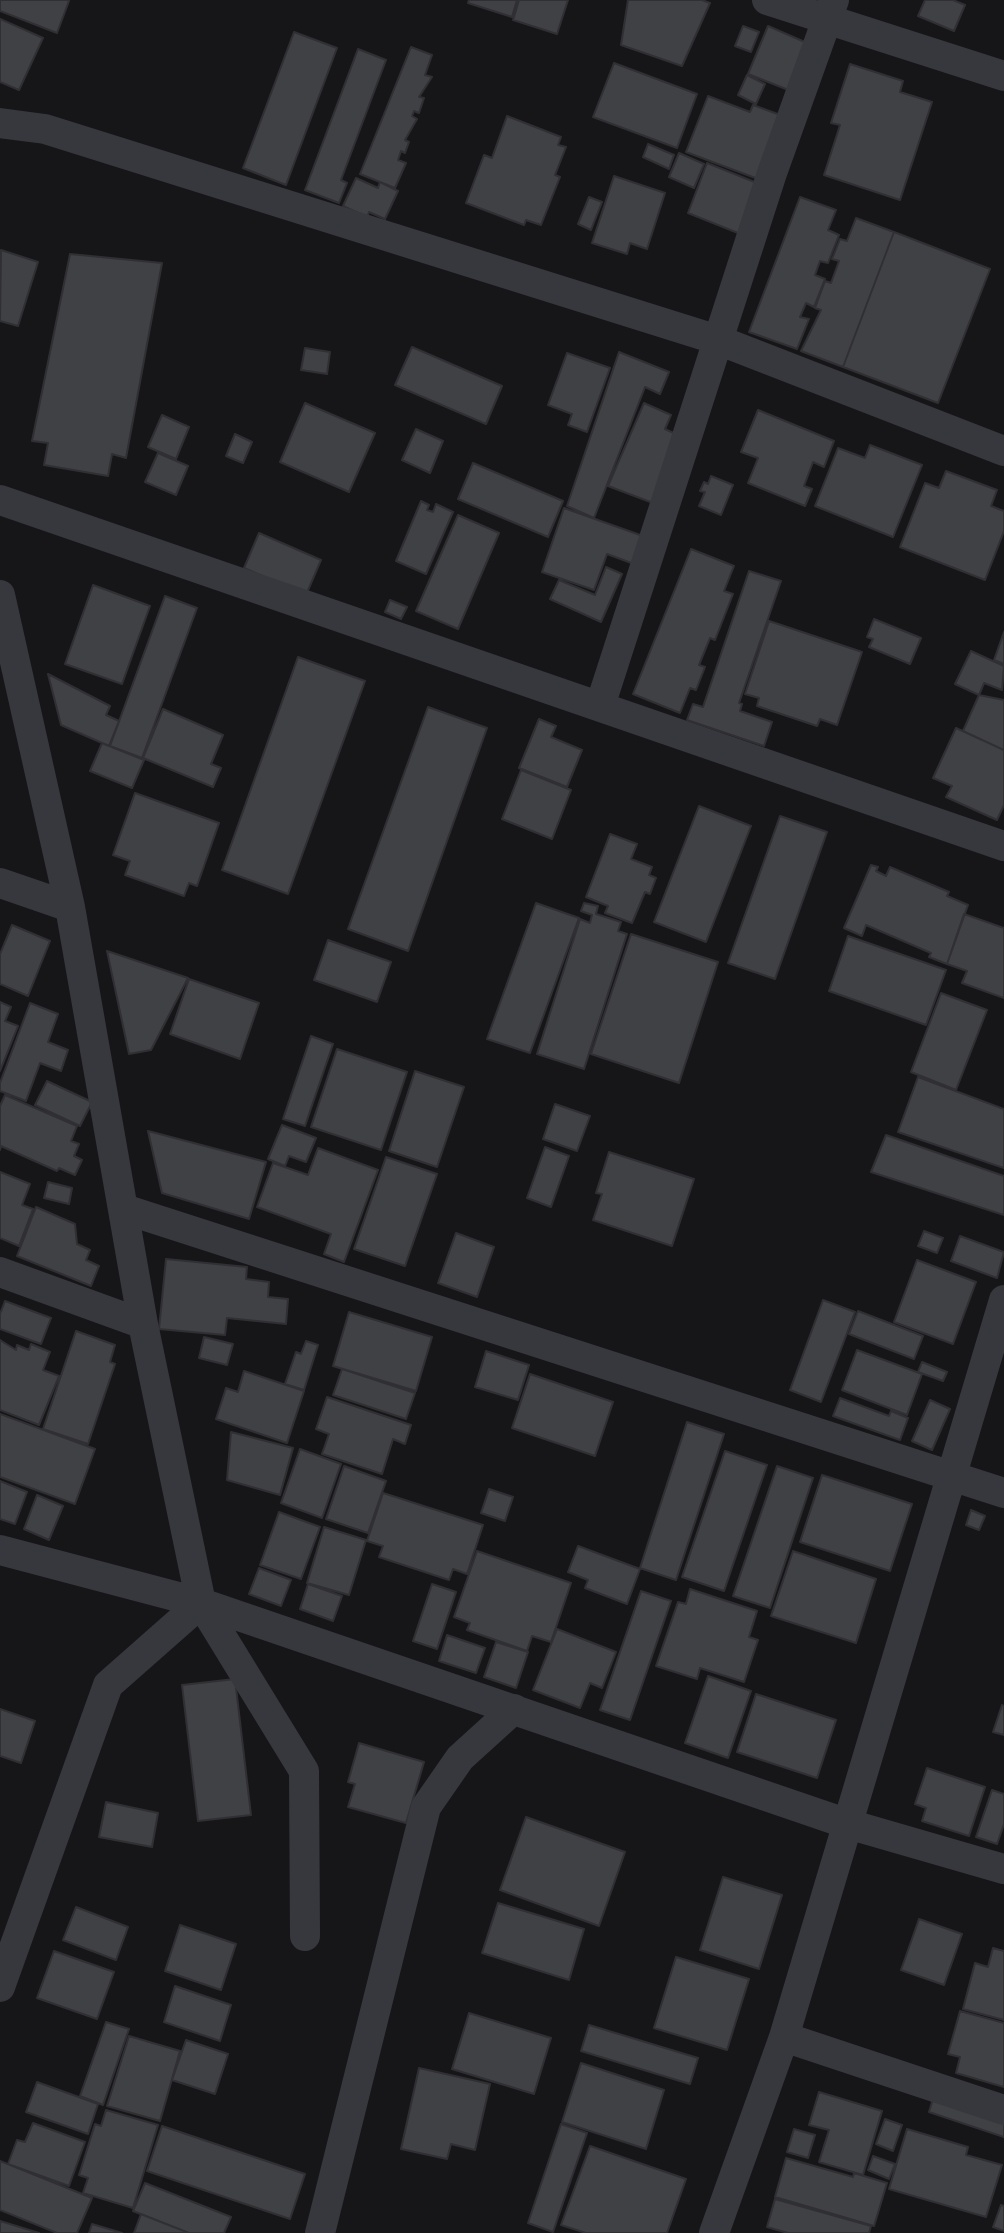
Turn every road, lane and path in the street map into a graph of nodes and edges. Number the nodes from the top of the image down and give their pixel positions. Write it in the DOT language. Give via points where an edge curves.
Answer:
graph roads {
  1 [pos="767,0"];
  2 [pos="831,10"];
  3 [pos="1004,76"];
  4 [pos="0,123"];
  5 [pos="718,340"];
  6 [pos="1004,451"];
  7 [pos="0,500"];
  8 [pos="0,595"];
  9 [pos="600,706"];
  10 [pos="1004,846"];
  11 [pos="0,883"];
  12 [pos="70,907"];
  13 [pos="124,1209"];
  14 [pos="0,1272"];
  15 [pos="1004,1300"];
  16 [pos="143,1324"];
  17 [pos="954,1476"];
  18 [pos="1004,1493"];
  19 [pos="0,1550"];
  20 [pos="201,1603"];
  21 [pos="514,1709"];
  22 [pos="848,1825"];
  23 [pos="1004,1869"];
  24 [pos="305,1937"];
  25 [pos="0,1987"];
  26 [pos="784,2037"];
  27 [pos="1004,2110"];
  28 [pos="320,2233"];
  29 [pos="714,2233"];
  1 -- 2 [label="street"];
  2 -- 3 [label="street"];
  2 -- 5 [label="street"];
  4 -- 5 [label="street" via="45,129"];
  5 -- 6 [label="street"];
  5 -- 9 [label="street"];
  7 -- 9 [label="street"];
  8 -- 12 [label="street"];
  9 -- 10 [label="street"];
  11 -- 12 [label="street"];
  12 -- 13 [label="street"];
  13 -- 16 [label="street"];
  13 -- 17 [label="street"];
  14 -- 16 [label="street"];
  15 -- 17 [label="street"];
  16 -- 20 [label="street"];
  17 -- 18 [label="street"];
  17 -- 22 [label="street"];
  19 -- 20 [label="street"];
  20 -- 21 [label="street"];
  20 -- 24 [label="street" via="304,1771"];
  20 -- 25 [label="street" via="108,1685"];
  21 -- 22 [label="street"];
  21 -- 28 [label="street" via="460,1758 426,1807"];
  22 -- 23 [label="street"];
  22 -- 26 [label="street"];
  26 -- 27 [label="street"];
  26 -- 29 [label="street"];
}
